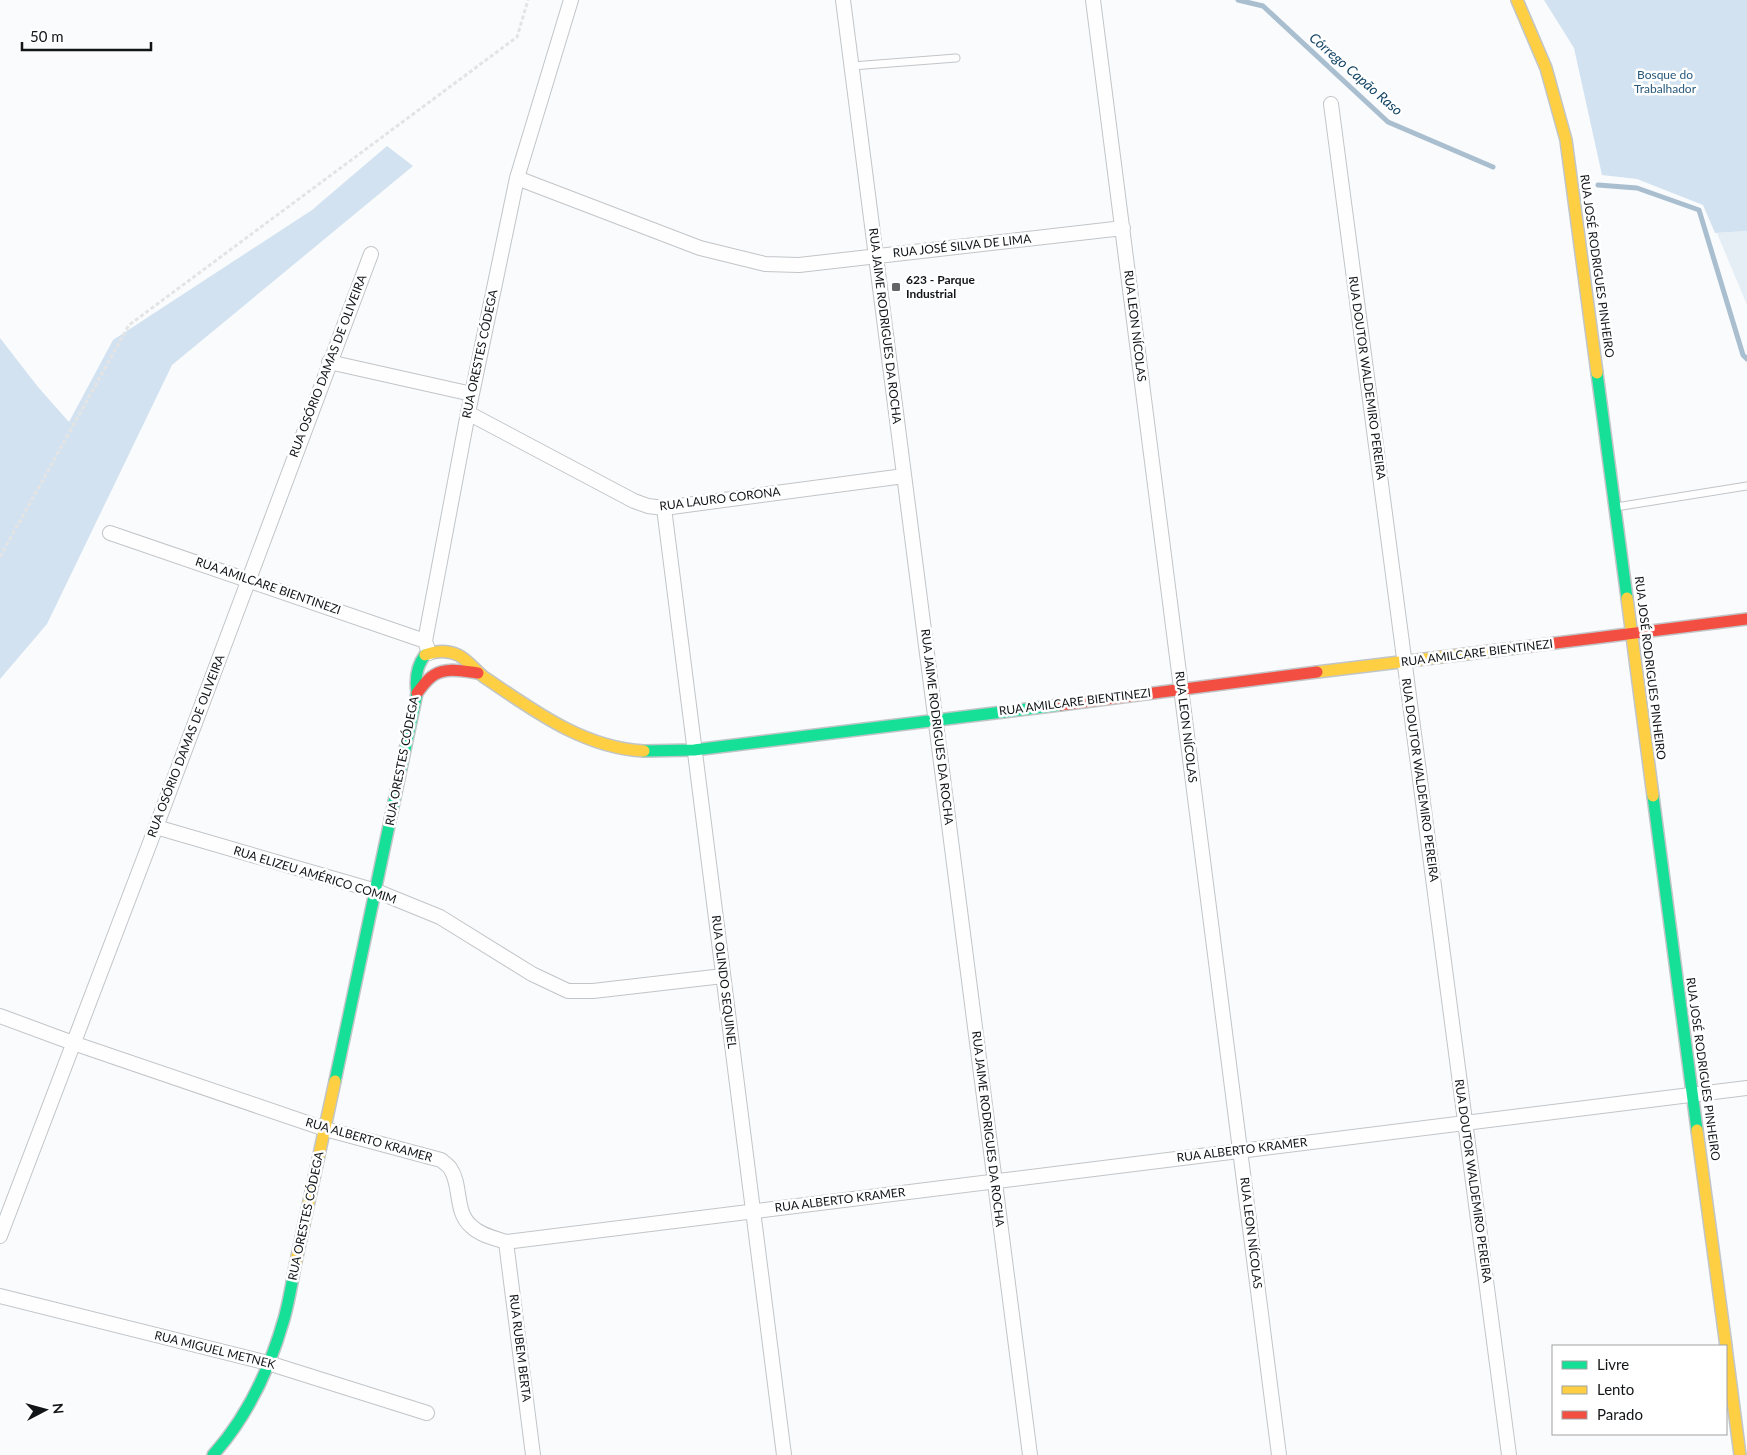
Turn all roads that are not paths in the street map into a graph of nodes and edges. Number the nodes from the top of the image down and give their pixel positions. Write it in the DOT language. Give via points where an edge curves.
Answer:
graph roads {
  1 [pos="571,0"];
  2 [pos="843,0"];
  3 [pos="1093,0"];
  4 [pos="1517,0"];
  5 [pos="956,58"];
  6 [pos="852,66"];
  7 [pos="1331,104"];
  8 [pos="517,178"];
  9 [pos="1123,228"];
  10 [pos="371,254"];
  11 [pos="876,256"];
  12 [pos="329,362"];
  13 [pos="472,394"];
  14 [pos="468,413"];
  15 [pos="904,476"];
  16 [pos="1747,486"];
  17 [pos="664,508"];
  18 [pos="1615,508"];
  19 [pos="110,533"];
  20 [pos="249,579"];
  21 [pos="1747,619"];
  22 [pos="1632,633"];
  23 [pos="427,647"];
  24 [pos="1405,662"];
  25 [pos="478,673"];
  26 [pos="1181,689"];
  27 [pos="417,693"];
  28 [pos="936,720"];
  29 [pos="694,750"];
  30 [pos="156,827"];
  31 [pos="376,891"];
  32 [pos="723,976"];
  33 [pos="0,1016"];
  34 [pos="73,1043"];
  35 [pos="1747,1088"];
  36 [pos="1692,1094"];
  37 [pos="1465,1123"];
  38 [pos="325,1129"];
  39 [pos="1240,1150"];
  40 [pos="995,1181"];
  41 [pos="753,1211"];
  42 [pos="0,1236"];
  43 [pos="506,1242"];
  44 [pos="0,1296"];
  45 [pos="1726,1345"];
  46 [pos="1727,1354"];
  47 [pos="268,1363"];
  48 [pos="427,1413"];
  49 [pos="213,1455"];
  50 [pos="533,1455"];
  51 [pos="784,1455"];
  52 [pos="1030,1455"];
  53 [pos="1279,1455"];
  54 [pos="1509,1455"];
  55 [pos="1740,1455"];
  1 -- 8 [label="street, RUA ORESTES CÓDEGA"];
  2 -- 6 [label="street, RUA JAIME RODRIGUES DA ROCHA"];
  3 -- 9 [label="street, RUA LEON NÍCOLAS"];
  4 -- 18 [label="main road, RUA JOSÉ RODRIGUES PINHEIRO" via="1550,77 1566,140"];
  5 -- 6 [label="lane"];
  6 -- 11 [label="street, RUA JAIME RODRIGUES DA ROCHA"];
  7 -- 24 [label="street, RUA DOUTOR WALDEMIRO PEREIRA"];
  8 -- 11 [label="street, RUA JOSÉ SILVA DE LIMA" via="700,248 744,260 784,266"];
  8 -- 13 [label="street, RUA ORESTES CÓDEGA"];
  9 -- 11 [label="street, RUA JOSÉ SILVA DE LIMA"];
  9 -- 26 [label="street, RUA LEON NÍCOLAS"];
  10 -- 12 [label="street, RUA OSÓRIO DAMAS DE OLIVEIRA"];
  11 -- 15 [label="street, RUA JAIME RODRIGUES DA ROCHA"];
  12 -- 13 [label="street"];
  12 -- 20 [label="street, RUA OSÓRIO DAMAS DE OLIVEIRA"];
  13 -- 14 [label="street, RUA ORESTES CÓDEGA"];
  14 -- 17 [label="street, RUA LAURO CORONA" via="634,501"];
  14 -- 23 [label="street, RUA ORESTES CÓDEGA"];
  15 -- 17 [label="street, RUA LAURO CORONA"];
  15 -- 28 [label="street, RUA JAIME RODRIGUES DA ROCHA"];
  16 -- 18 [label="lane"];
  17 -- 29 [label="street, RUA OLINDO SEQUINEL"];
  18 -- 22 [label="main road, RUA JOSÉ RODRIGUES PINHEIRO"];
  19 -- 20 [label="street, RUA AMILCARE BIENTINEZI"];
  20 -- 23 [label="street, RUA AMILCARE BIENTINEZI"];
  20 -- 30 [label="street, RUA OSÓRIO DAMAS DE OLIVEIRA"];
  21 -- 22 [label="main road, RUA AMILCARE BIENTINEZI"];
  22 -- 24 [label="main road, RUA AMILCARE BIENTINEZI"];
  22 -- 36 [label="main road, RUA JOSÉ RODRIGUES PINHEIRO"];
  23 -- 25 [label="main road, RUA AMILCARE BIENTINEZI" via="458,655"];
  23 -- 27 [label="main road, RUA ORESTES CÓDEGA" via="418,665"];
  24 -- 26 [label="main road, RUA AMILCARE BIENTINEZI"];
  24 -- 37 [label="street, RUA DOUTOR WALDEMIRO PEREIRA"];
  25 -- 27 [label="main road" via="462,670 433,676"];
  25 -- 29 [label="main road, RUA AMILCARE BIENTINEZI" via="550,722 605,745 663,752"];
  26 -- 28 [label="main road, RUA AMILCARE BIENTINEZI"];
  26 -- 39 [label="street, RUA LEON NÍCOLAS"];
  27 -- 31 [label="main road, RUA ORESTES CÓDEGA"];
  28 -- 29 [label="main road, RUA AMILCARE BIENTINEZI"];
  28 -- 40 [label="street, RUA JAIME RODRIGUES DA ROCHA"];
  29 -- 32 [label="street, RUA OLINDO SEQUINEL"];
  30 -- 31 [label="street, RUA ELIZEU AMÉRICO COMIM"];
  30 -- 34 [label="street, RUA OSÓRIO DAMAS DE OLIVEIRA"];
  31 -- 32 [label="street, RUA ELIZEU AMÉRICO COMIM" via="440,917 532,974 568,991"];
  31 -- 38 [label="main road, RUA ORESTES CÓDEGA"];
  32 -- 41 [label="street, RUA OLINDO SEQUINEL"];
  33 -- 34 [label="street, RUA ALBERTO KRAMER"];
  34 -- 38 [label="street, RUA ALBERTO KRAMER"];
  34 -- 42 [label="street, RUA OSÓRIO DAMAS DE OLIVEIRA"];
  35 -- 36 [label="street, RUA ALBERTO KRAMER"];
  36 -- 37 [label="street, RUA ALBERTO KRAMER"];
  36 -- 45 [label="main road, RUA JOSÉ RODRIGUES PINHEIRO"];
  37 -- 39 [label="street, RUA ALBERTO KRAMER"];
  37 -- 54 [label="street, RUA DOUTOR WALDEMIRO PEREIRA"];
  38 -- 43 [label="street, RUA ALBERTO KRAMER" via="441,1160 450,1167 464,1219 484,1234"];
  38 -- 47 [label="main road, RUA ORESTES CÓDEGA" via="284,1319"];
  39 -- 40 [label="street, RUA ALBERTO KRAMER"];
  39 -- 53 [label="street, RUA LEON NÍCOLAS"];
  40 -- 41 [label="street, RUA ALBERTO KRAMER"];
  40 -- 52 [label="street, RUA JAIME RODRIGUES DA ROCHA"];
  41 -- 43 [label="street, RUA ALBERTO KRAMER"];
  41 -- 51 [label="street, RUA OLINDO SEQUINEL"];
  43 -- 50 [label="street, RUA RUBEM BERTA"];
  44 -- 47 [label="street, RUA MIGUEL METNEK"];
  46 -- 55 [label="main road, RUA JOSÉ RODRIGUES PINHEIRO"];
  47 -- 48 [label="street, RUA MIGUEL METNEK"];
  47 -- 49 [label="main road, RUA ORESTES CÓDEGA" via="244,1415"];
}
